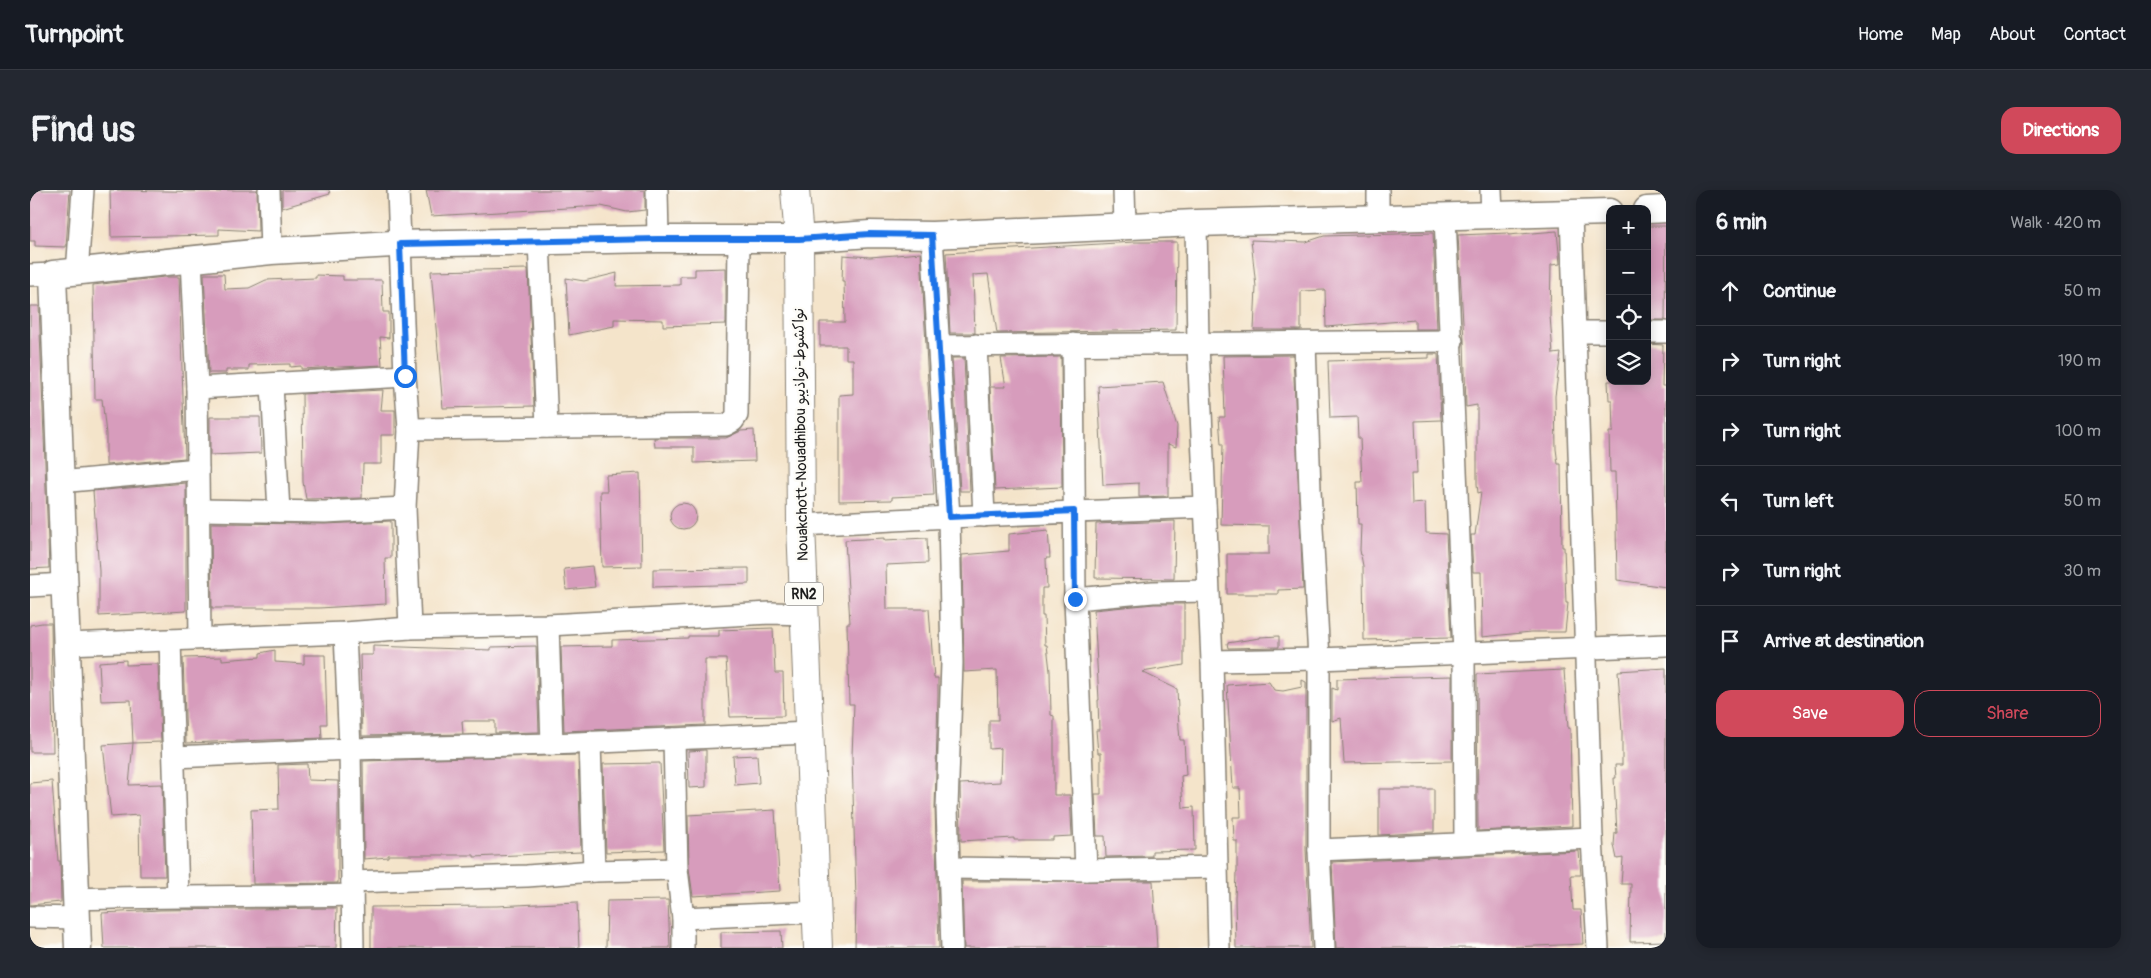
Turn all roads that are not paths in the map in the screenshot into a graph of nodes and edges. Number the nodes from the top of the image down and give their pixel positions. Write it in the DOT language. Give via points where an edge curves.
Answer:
graph roads {
  1 [pos="83,190"];
  2 [pos="269,190"];
  3 [pos="398,190"];
  4 [pos="656,190"];
  5 [pos="795,190"];
  6 [pos="1124,190"];
  7 [pos="1378,190"];
  8 [pos="1491,190"];
  9 [pos="1666,208"];
  10 [pos="1651,210"];
  11 [pos="1606,212"];
  12 [pos="1571,214"];
  13 [pos="1492,216"];
  14 [pos="1445,217"];
  15 [pos="1378,218"];
  16 [pos="1196,223"];
  17 [pos="1125,226"];
  18 [pos="932,235"];
  19 [pos="658,239"];
  20 [pos="739,239"];
  21 [pos="799,239"];
  22 [pos="539,241"];
  23 [pos="400,244"];
  24 [pos="271,252"];
  25 [pos="191,259"];
  26 [pos="53,274"];
  27 [pos="1576,332"];
  28 [pos="1606,332"];
  29 [pos="1651,332"];
  30 [pos="1666,332"];
  31 [pos="1452,341"];
  32 [pos="1305,343"];
  33 [pos="1073,344"];
  34 [pos="1198,344"];
  35 [pos="940,346"];
  36 [pos="976,346"];
  37 [pos="405,376"];
  38 [pos="272,385"];
  39 [pos="197,388"];
  40 [pos="547,427"];
  41 [pos="409,429"];
  42 [pos="198,469"];
  43 [pos="60,482"];
  44 [pos="1205,507"];
  45 [pos="405,508"];
  46 [pos="199,510"];
  47 [pos="279,511"];
  48 [pos="1074,511"];
  49 [pos="984,516"];
  50 [pos="949,517"];
  51 [pos="801,526"];
  52 [pos="64,584"];
  53 [pos="30,586"];
  54 [pos="1208,591"];
  55 [pos="1075,599"];
  56 [pos="804,614"];
  57 [pos="548,625"];
  58 [pos="410,628"];
  59 [pos="345,633"];
  60 [pos="200,638"];
  61 [pos="170,640"];
  62 [pos="66,644"];
  63 [pos="1666,645"];
  64 [pos="1585,648"];
  65 [pos="1464,654"];
  66 [pos="1318,659"];
  67 [pos="1212,661"];
  68 [pos="810,733"];
  69 [pos="674,739"];
  70 [pos="590,742"];
  71 [pos="552,744"];
  72 [pos="350,748"];
  73 [pos="175,757"];
  74 [pos="1592,838"];
  75 [pos="1465,843"];
  76 [pos="1319,850"];
  77 [pos="1217,867"];
  78 [pos="949,868"];
  79 [pos="677,869"];
  80 [pos="1086,870"];
  81 [pos="594,871"];
  82 [pos="352,889"];
  83 [pos="178,896"];
  84 [pos="77,908"];
  85 [pos="816,912"];
  86 [pos="30,917"];
  87 [pos="683,918"];
  88 [pos="78,948"];
  89 [pos="353,948"];
  90 [pos="683,948"];
  91 [pos="818,948"];
  92 [pos="952,948"];
  93 [pos="1219,948"];
  94 [pos="1324,948"];
  95 [pos="1598,948"];
  1 -- 26 [label="street"];
  2 -- 24 [label="street"];
  3 -- 23 [label="street"];
  4 -- 19 [label="street"];
  5 -- 21 [label="highway, Nouakchott-Nouadhibou نواكشوط-نواذيبو / RN2"];
  6 -- 17 [label="street"];
  7 -- 15 [label="street"];
  8 -- 13 [label="street"];
  9 -- 10 [label="street"];
  11 -- 12 [label="street"];
  12 -- 13 [label="street"];
  12 -- 27 [label="street"];
  13 -- 14 [label="street"];
  14 -- 15 [label="street"];
  14 -- 31 [label="street"];
  15 -- 16 [label="street"];
  16 -- 17 [label="street"];
  16 -- 34 [label="street"];
  17 -- 18 [label="street"];
  18 -- 21 [label="street" via="870,234"];
  18 -- 35 [label="street"];
  19 -- 20 [label="street"];
  19 -- 22 [label="street"];
  20 -- 21 [label="street"];
  20 -- 40 [label="street" via="737,415 733,421 726,425"];
  21 -- 51 [label="highway, Nouakchott-Nouadhibou نواكشوط-نواذيبو / RN2"];
  22 -- 23 [label="street"];
  22 -- 40 [label="street"];
  23 -- 24 [label="street"];
  23 -- 37 [label="street"];
  24 -- 25 [label="street"];
  25 -- 26 [label="street"];
  25 -- 39 [label="street"];
  26 -- 43 [label="street"];
  27 -- 28 [label="street"];
  27 -- 64 [label="street"];
  29 -- 30 [label="street"];
  31 -- 32 [label="street"];
  31 -- 65 [label="street"];
  32 -- 34 [label="street"];
  32 -- 66 [label="street"];
  33 -- 34 [label="street"];
  33 -- 36 [label="street"];
  33 -- 48 [label="street"];
  34 -- 44 [label="street"];
  35 -- 36 [label="street"];
  35 -- 50 [label="street"];
  36 -- 49 [label="street"];
  37 -- 38 [label="street"];
  37 -- 41 [label="street"];
  38 -- 39 [label="street"];
  38 -- 47 [label="street"];
  39 -- 42 [label="street"];
  40 -- 41 [label="street"];
  41 -- 45 [label="street"];
  42 -- 43 [label="street"];
  42 -- 46 [label="street"];
  43 -- 52 [label="street"];
  44 -- 48 [label="street"];
  44 -- 54 [label="street"];
  45 -- 47 [label="street"];
  45 -- 58 [label="street"];
  46 -- 47 [label="street"];
  46 -- 60 [label="street"];
  48 -- 49 [label="street"];
  48 -- 55 [label="street"];
  49 -- 50 [label="street"];
  50 -- 51 [label="street"];
  50 -- 78 [label="street" via="952,663 947,808"];
  51 -- 56 [label="highway, Nouakchott-Nouadhibou نواكشوط-نواذيبو / RN2"];
  52 -- 53 [label="street"];
  52 -- 62 [label="street"];
  54 -- 55 [label="street"];
  54 -- 67 [label="street"];
  55 -- 80 [label="street"];
  56 -- 57 [label="street"];
  56 -- 68 [label="highway, Nouakchott-Nouadhibou نواكشوط-نواذيبو / RN2"];
  57 -- 58 [label="street"];
  57 -- 71 [label="street"];
  58 -- 59 [label="street"];
  59 -- 60 [label="street"];
  59 -- 72 [label="street"];
  60 -- 61 [label="street"];
  61 -- 62 [label="street"];
  61 -- 73 [label="street"];
  62 -- 84 [label="street"];
  63 -- 64 [label="street"];
  64 -- 65 [label="street"];
  64 -- 74 [label="street"];
  65 -- 66 [label="street"];
  65 -- 75 [label="street"];
  66 -- 67 [label="street"];
  66 -- 76 [label="street"];
  67 -- 77 [label="street"];
  68 -- 69 [label="street"];
  68 -- 85 [label="highway, Nouakchott-Nouadhibou نواكشوط-نواذيبو / RN2"];
  69 -- 70 [label="street"];
  69 -- 79 [label="street"];
  70 -- 71 [label="street"];
  70 -- 81 [label="street"];
  71 -- 72 [label="street"];
  72 -- 73 [label="street"];
  72 -- 82 [label="street"];
  73 -- 83 [label="street"];
  74 -- 75 [label="street"];
  74 -- 95 [label="street"];
  75 -- 76 [label="street"];
  76 -- 94 [label="street"];
  77 -- 80 [label="street"];
  77 -- 93 [label="street"];
  78 -- 80 [label="street"];
  78 -- 92 [label="street"];
  79 -- 81 [label="street"];
  79 -- 87 [label="street"];
  81 -- 82 [label="street"];
  82 -- 83 [label="street" via="237,897"];
  82 -- 89 [label="street"];
  83 -- 84 [label="street"];
  84 -- 86 [label="street"];
  84 -- 88 [label="street"];
  85 -- 87 [label="street"];
  85 -- 91 [label="highway, Nouakchott-Nouadhibou نواكشوط-نواذيبو / RN2"];
  87 -- 90 [label="street"];
}
